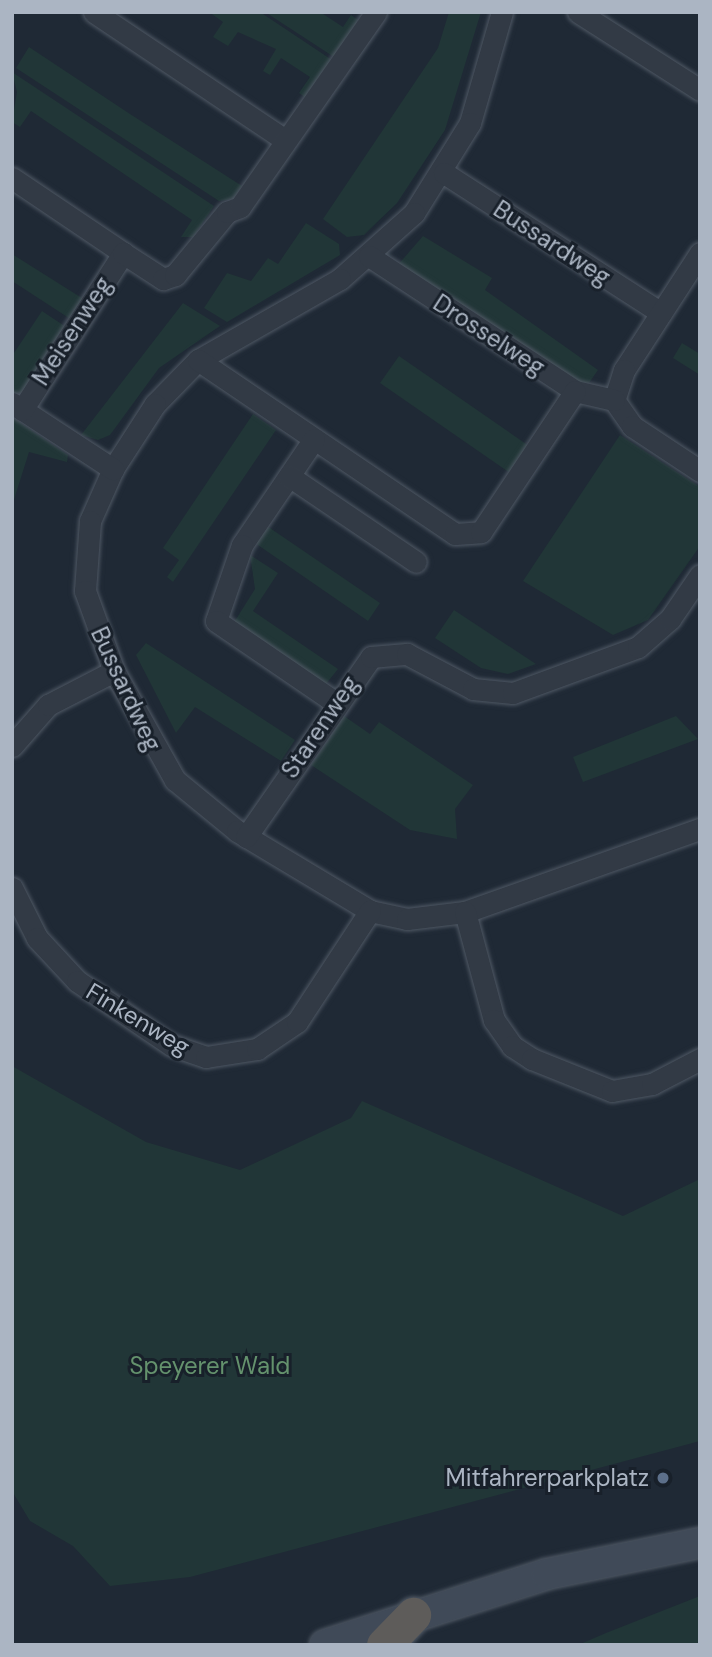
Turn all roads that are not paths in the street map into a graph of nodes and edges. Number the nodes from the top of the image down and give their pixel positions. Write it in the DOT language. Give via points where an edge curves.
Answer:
graph roads {
  1 [pos="94,12"];
  2 [pos="376,12"];
  3 [pos="502,12"];
  4 [pos="578,12"];
  5 [pos="700,90"];
  6 [pos="284,139"];
  7 [pos="444,173"];
  8 [pos="12,178"];
  9 [pos="123,253"];
  10 [pos="700,253"];
  11 [pos="369,256"];
  12 [pos="661,313"];
  13 [pos="198,360"];
  14 [pos="575,391"];
  15 [pos="614,401"];
  16 [pos="17,407"];
  17 [pos="314,439"];
  18 [pos="113,469"];
  19 [pos="700,471"];
  20 [pos="289,476"];
  21 [pos="416,562"];
  22 [pos="700,575"];
  23 [pos="114,671"];
  24 [pos="336,703"];
  25 [pos="12,746"];
  26 [pos="700,829"];
  27 [pos="246,837"];
  28 [pos="12,888"];
  29 [pos="370,911"];
  30 [pos="465,912"];
  31 [pos="700,1059"];
  32 [pos="700,1543"];
  33 [pos="413,1615"];
  34 [pos="325,1645"];
  35 [pos="384,1645"];
  1 -- 6 [label="street"];
  2 -- 6 [label="street" via="302,125"];
  3 -- 7 [label="street, Bussardweg" via="477,105"];
  4 -- 5 [label="street"];
  6 -- 9 [label="street, Meisenweg" via="240,207 227,212 169,280"];
  7 -- 11 [label="street, Bussardweg"];
  7 -- 12 [label="street, Bussardweg"];
  8 -- 9 [label="street, Meisenweg"];
  9 -- 16 [label="street, Meisenweg"];
  10 -- 12 [label="street"];
  11 -- 13 [label="street, Bussardweg" via="312,299"];
  11 -- 14 [label="street, Drosselweg"];
  12 -- 15 [label="street" via="624,370"];
  13 -- 17 [label="street"];
  13 -- 18 [label="street, Bussardweg" via="166,389"];
  14 -- 15 [label="street, Drosselweg"];
  14 -- 17 [label="street" via="481,532 455,534"];
  15 -- 19 [label="street" via="632,426"];
  16 -- 18 [label="street, Meisenweg"];
  17 -- 20 [label="street"];
  18 -- 23 [label="street, Bussardweg" via="90,521 85,591"];
  20 -- 21 [label="street"];
  20 -- 24 [label="street" via="242,545 216,621"];
  22 -- 24 [label="street, Starenweg" via="670,619 638,647 543,686 497,695 396,652 363,664"];
  23 -- 25 [label="street" via="43,709"];
  23 -- 27 [label="street, Bussardweg" via="175,780"];
  24 -- 27 [label="street, Starenweg"];
  26 -- 30 [label="street, Bussardweg"];
  27 -- 29 [label="street, Bussardweg"];
  28 -- 29 [label="street, Finkenweg" via="37,938 77,981 171,1045 206,1057 257,1049 297,1022"];
  29 -- 30 [label="street, Bussardweg" via="407,919"];
  30 -- 31 [label="street" via="494,1020 512,1046 532,1059 612,1091 652,1084"];
  32 -- 33 [label="main road" via="547,1574"];
  33 -- 34 [label="main road"];
  33 -- 35 [label="highway"];
}
